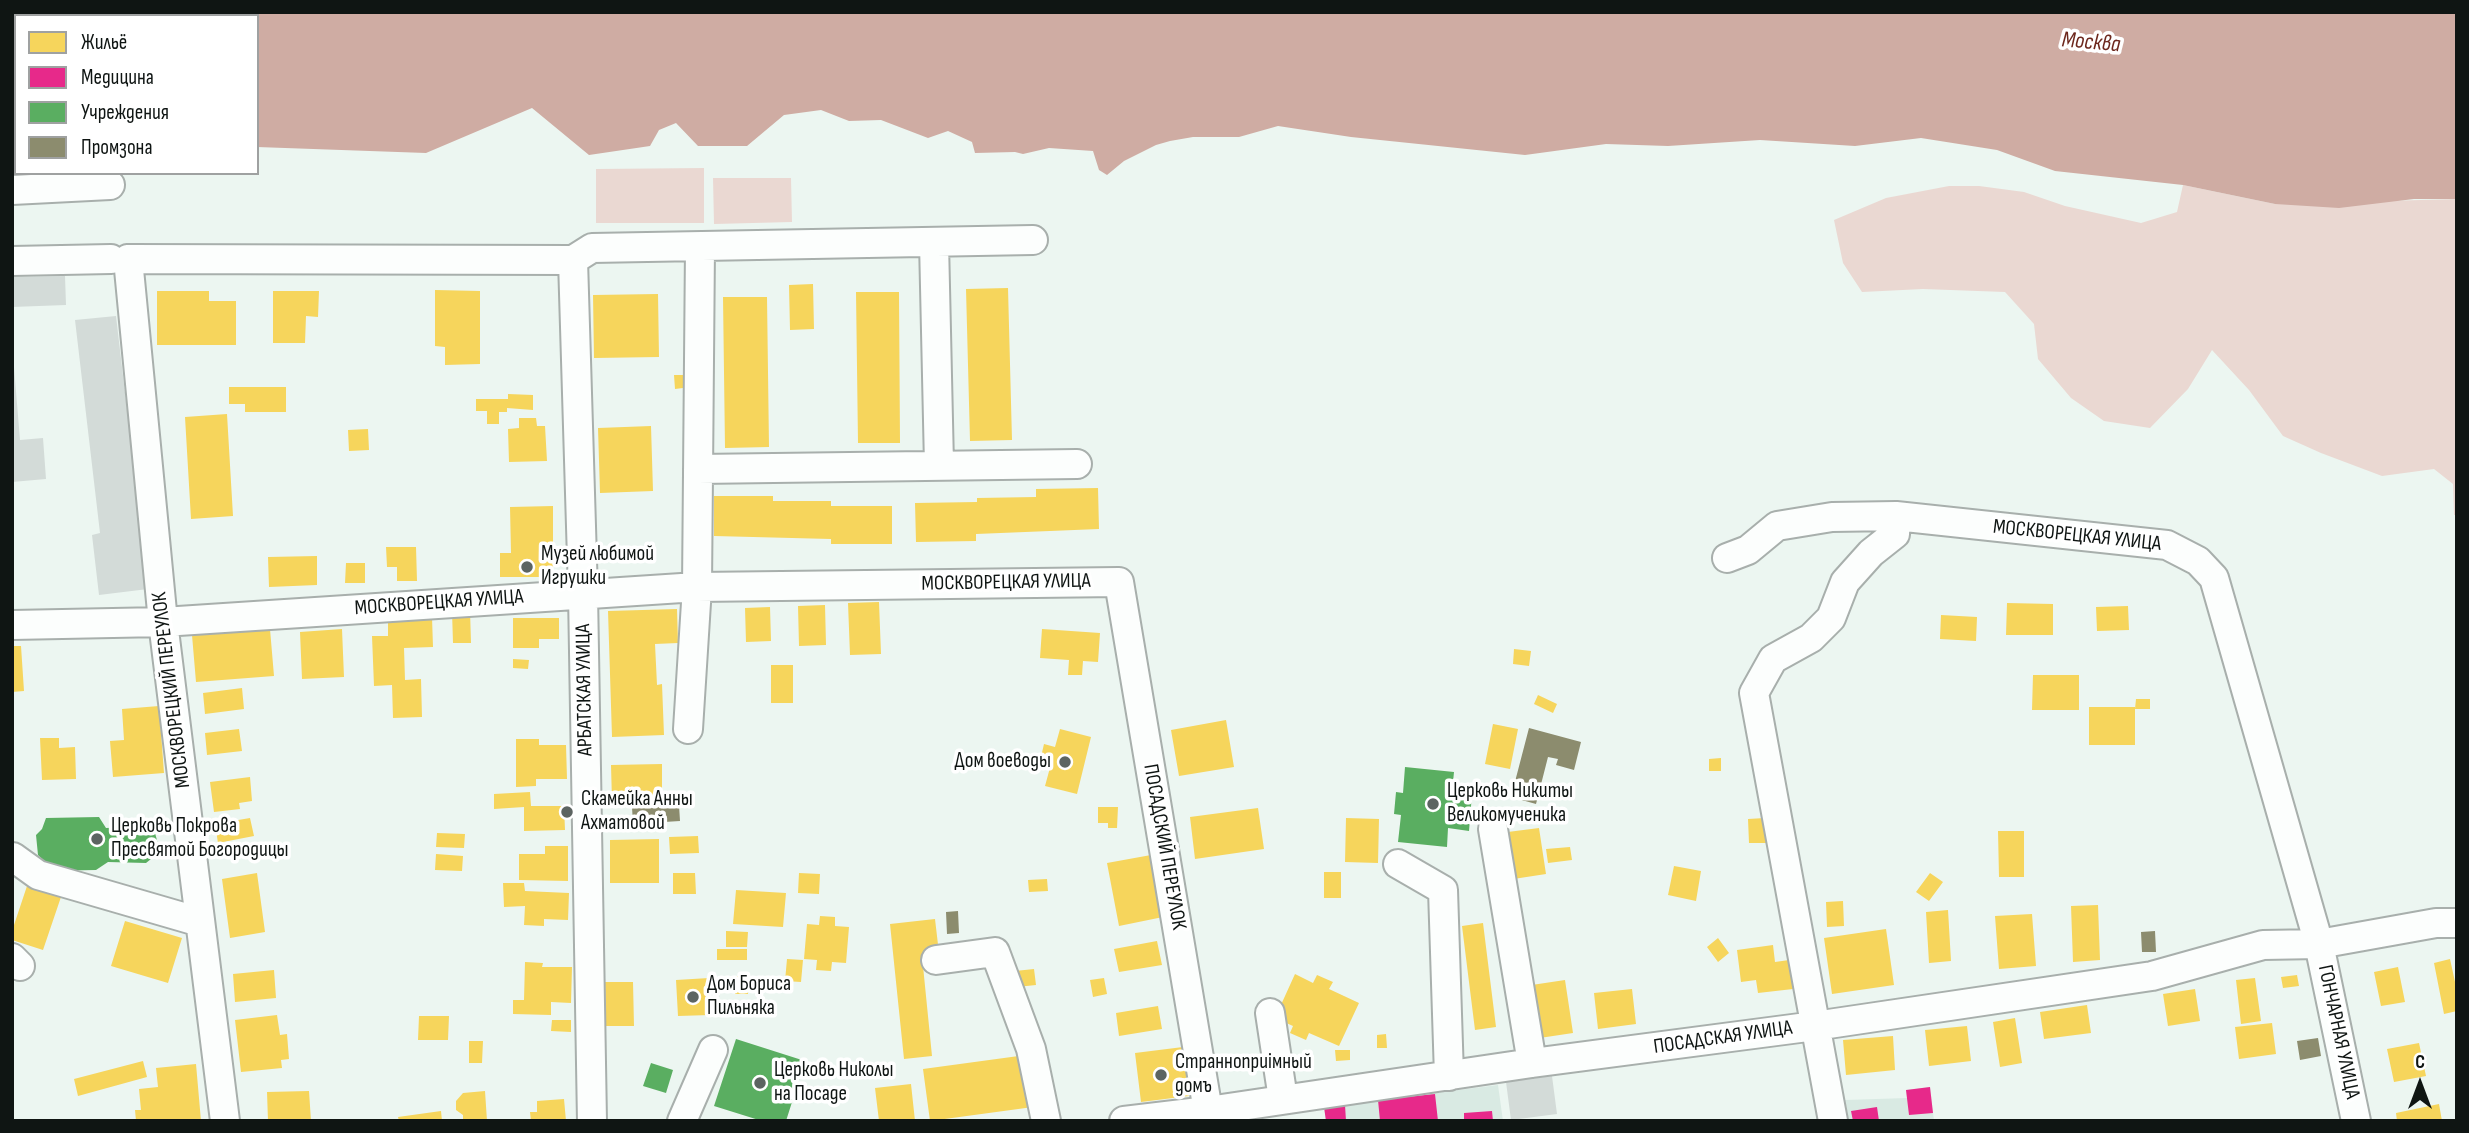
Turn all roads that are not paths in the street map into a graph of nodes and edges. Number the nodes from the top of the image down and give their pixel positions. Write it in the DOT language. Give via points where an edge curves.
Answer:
graph roads {
  1 [pos="110,185"];
  2 [pos="12,190"];
  3 [pos="1033,240"];
  4 [pos="934,242"];
  5 [pos="700,247"];
  6 [pos="119,259"];
  7 [pos="573,260"];
  8 [pos="12,261"];
  9 [pos="1077,464"];
  10 [pos="939,466"];
  11 [pos="698,468"];
  12 [pos="1896,516"];
  13 [pos="1727,558"];
  14 [pos="1119,582"];
  15 [pos="698,587"];
  16 [pos="583,593"];
  17 [pos="163,622"];
  18 [pos="12,625"];
  19 [pos="688,729"];
  20 [pos="1493,829"];
  21 [pos="13,857"];
  22 [pos="1398,864"];
  23 [pos="12,884"];
  24 [pos="200,922"];
  25 [pos="2457,923"];
  26 [pos="2319,944"];
  27 [pos="936,960"];
  28 [pos="1270,1013"];
  29 [pos="1815,1026"];
  30 [pos="713,1050"];
  31 [pos="1532,1063"];
  32 [pos="1449,1076"];
  33 [pos="1283,1099"];
  34 [pos="1208,1111"];
  35 [pos="225,1121"];
  36 [pos="592,1121"];
  37 [pos="682,1121"];
  38 [pos="1046,1121"];
  39 [pos="1124,1121"];
  40 [pos="1833,1121"];
  41 [pos="2356,1121"];
  1 -- 2 [label="street"];
  3 -- 4 [label="street"];
  4 -- 5 [label="street"];
  4 -- 10 [label="street"];
  5 -- 7 [label="street" via="592,248"];
  5 -- 11 [label="street" via="690,307"];
  6 -- 7 [label="street"];
  6 -- 8 [label="street"];
  6 -- 17 [label="street, МОСКВОРЕЦКИЙ ПЕРЕУЛОК"];
  7 -- 16 [label="street, АРБАТСКАЯ УЛИЦА"];
  9 -- 10 [label="street"];
  10 -- 11 [label="street"];
  11 -- 15 [label="street"];
  12 -- 13 [label="street, МОСКВОРЕЦКАЯ УЛИЦА" via="1832,517 1777,526 1748,550"];
  12 -- 26 [label="street, МОСКВОРЕЦКАЯ УЛИЦА" via="2167,545 2198,561 2214,578"];
  12 -- 29 [label="street" via="1895,534 1845,582 1831,618 1811,638 1773,659 1754,693"];
  14 -- 15 [label="street, МОСКВОРЕЦКАЯ УЛИЦА"];
  14 -- 34 [label="street, ПОСАДСКИЙ ПЕРЕУЛОК"];
  15 -- 16 [label="street, МОСКВОРЕЦКАЯ УЛИЦА"];
  15 -- 19 [label="street"];
  16 -- 17 [label="street, МОСКВОРЕЦКАЯ УЛИЦА"];
  16 -- 36 [label="street, АРБАТСКАЯ УЛИЦА"];
  17 -- 18 [label="street, МОСКВОРЕЦКАЯ УЛИЦА"];
  17 -- 24 [label="street, МОСКВОРЕЦКИЙ ПЕРЕУЛОК"];
  20 -- 31 [label="street"];
  21 -- 23 [label="street" via="16,873"];
  21 -- 24 [label="street" via="38,875"];
  22 -- 32 [label="street" via="1443,890"];
  24 -- 35 [label="street, МОСКВОРЕЦКИЙ ПЕРЕУЛОК"];
  25 -- 26 [label="street, ПОСАДСКАЯ УЛИЦА"];
  26 -- 29 [label="street, ПОСАДСКАЯ УЛИЦА" via="2263,945 2152,976"];
  26 -- 41 [label="street, ГОНЧАРНАЯ УЛИЦА"];
  27 -- 38 [label="street" via="995,952 1031,1049"];
  28 -- 33 [label="street"];
  29 -- 31 [label="street, ПОСАДСКАЯ УЛИЦА"];
  29 -- 40 [label="street"];
  30 -- 37 [label="street"];
  31 -- 32 [label="street, ПОСАДСКАЯ УЛИЦА"];
  32 -- 33 [label="street, ПОСАДСКАЯ УЛИЦА"];
  33 -- 34 [label="street, ПОСАДСКАЯ УЛИЦА"];
  34 -- 39 [label="street, ПОСАДСКАЯ УЛИЦА"];
}
